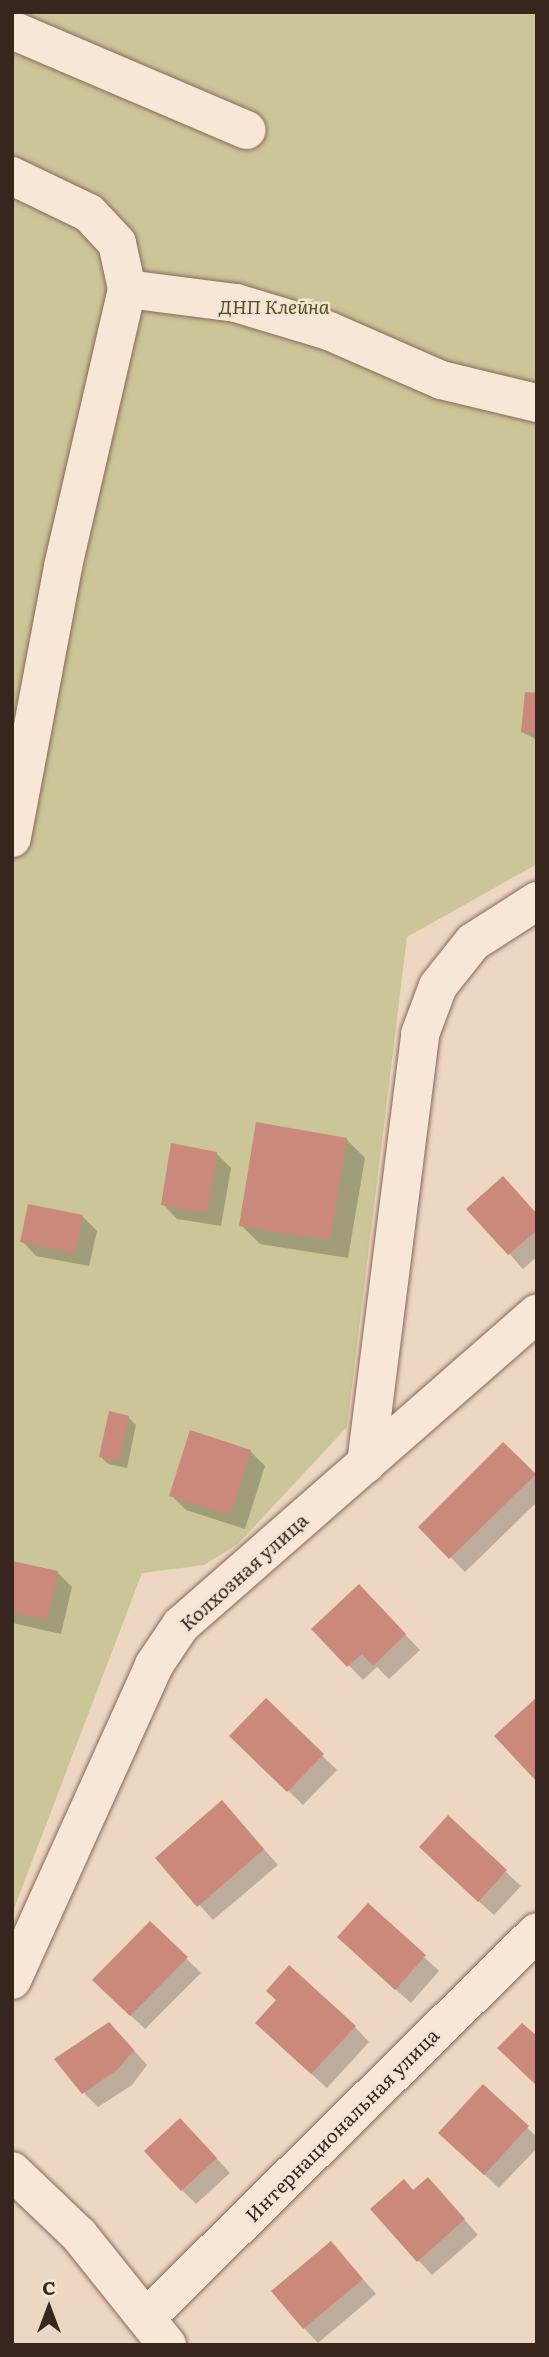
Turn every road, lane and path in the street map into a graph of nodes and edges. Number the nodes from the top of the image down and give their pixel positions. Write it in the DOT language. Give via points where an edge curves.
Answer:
graph roads {
  1 [pos="12,30"];
  2 [pos="247,130"];
  3 [pos="12,176"];
  4 [pos="127,289"];
  5 [pos="537,403"];
  6 [pos="12,838"];
  7 [pos="537,901"];
  8 [pos="537,1313"];
  9 [pos="366,1464"];
  10 [pos="537,1931"];
  11 [pos="12,1980"];
  12 [pos="12,2171"];
  13 [pos="157,2331"];
  1 -- 2 [label="street"];
  3 -- 4 [label="street" via="89,214 117,243"];
  4 -- 5 [label="street" via="236,303 329,331 441,380"];
  4 -- 6 [label="street" via="63,567"];
  7 -- 9 [label="street" via="473,942 438,986 420,1034"];
  8 -- 9 [label="street, Колхозная улица"];
  9 -- 11 [label="street, Колхозная улица" via="181,1626 154,1665"];
  10 -- 13 [label="street, Интернациональная улица"];
  12 -- 13 [label="street" via="79,2235"];
}
